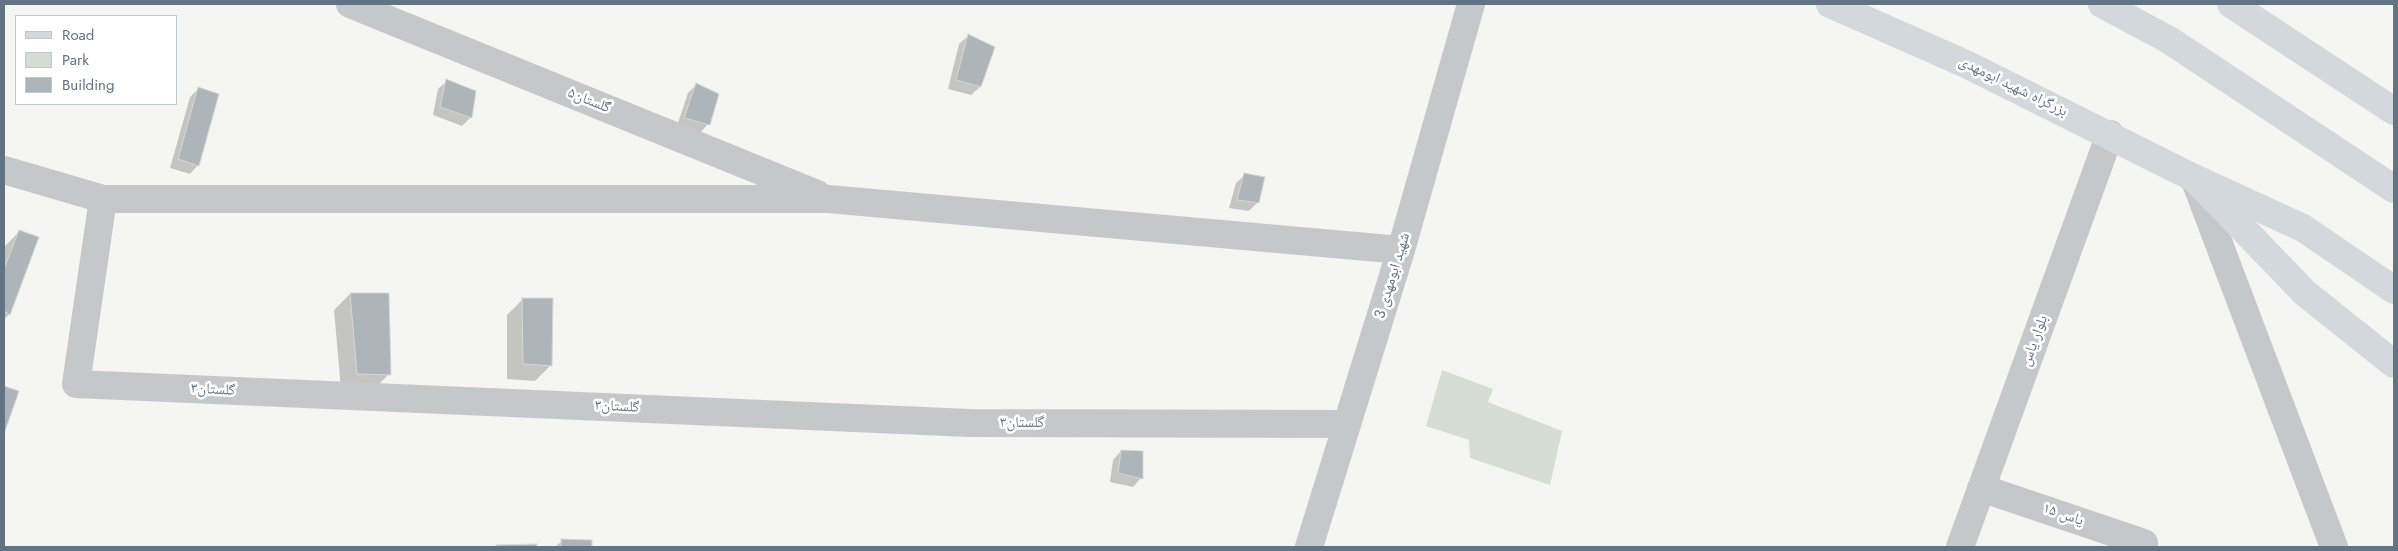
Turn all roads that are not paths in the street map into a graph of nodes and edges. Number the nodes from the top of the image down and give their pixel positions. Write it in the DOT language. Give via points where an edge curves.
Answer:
graph roads {
  1 [pos="350,4"];
  2 [pos="1471,4"];
  3 [pos="1830,4"];
  4 [pos="2102,4"];
  5 [pos="2231,4"];
  6 [pos="2394,111"];
  7 [pos="2110,134"];
  8 [pos="4,170"];
  9 [pos="2194,178"];
  10 [pos="2394,189"];
  11 [pos="103,199"];
  12 [pos="828,199"];
  13 [pos="1401,250"];
  14 [pos="2394,290"];
  15 [pos="2394,364"];
  16 [pos="1346,424"];
  17 [pos="1981,488"];
  18 [pos="2144,543"];
  19 [pos="1309,547"];
  20 [pos="1960,547"];
  21 [pos="2334,547"];
  1 -- 12 [label="street, گلستان۵"];
  2 -- 13 [label="street, شهید ابومهدی 3"];
  3 -- 7 [label="main road, بزرگراه شهید ابومهدی" via="1968,65"];
  4 -- 10 [label="main road" via="2169,40"];
  5 -- 6 [label="main road"];
  7 -- 9 [label="main road, بزرگراه شهید ابومهدی"];
  7 -- 17 [label="street, بلوار یاس"];
  8 -- 11 [label="street"];
  9 -- 14 [label="main road, بزرگراه شهید ابومهدی" via="2303,228"];
  9 -- 15 [label="main road, بزرگراه شهید ابومهدی" via="2305,293"];
  9 -- 21 [label="street"];
  11 -- 12 [label="street"];
  11 -- 16 [label="street, گلستان۳" via="76,384 969,423"];
  12 -- 13 [label="street"];
  13 -- 16 [label="street, شهید ابومهدی 3"];
  16 -- 19 [label="street, شهید ابومهدی 3"];
  17 -- 18 [label="street, یاس ۱۵"];
  17 -- 20 [label="street, بلوار یاس"];
}
